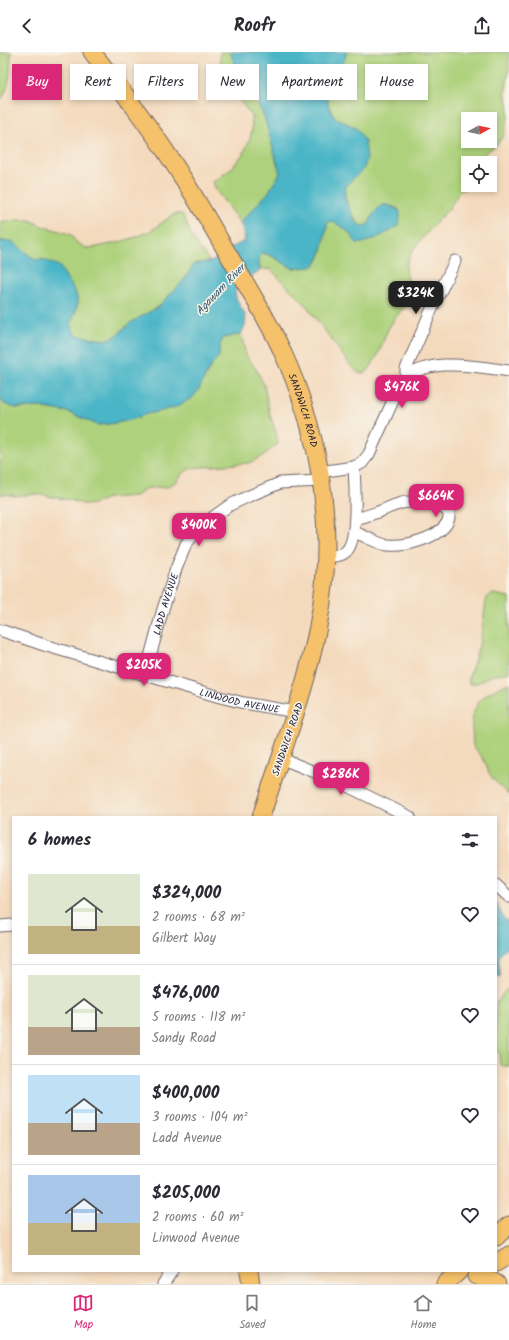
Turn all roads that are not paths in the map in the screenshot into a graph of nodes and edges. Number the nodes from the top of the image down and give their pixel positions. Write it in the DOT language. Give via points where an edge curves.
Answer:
graph roads {
  1 [pos="92,52"];
  2 [pos="455,261"];
  3 [pos="509,371"];
  4 [pos="406,378"];
  5 [pos="354,467"];
  6 [pos="320,476"];
  7 [pos="355,519"];
  8 [pos="354,532"];
  9 [pos="326,556"];
  10 [pos="0,630"];
  11 [pos="146,675"];
  12 [pos="296,712"];
  13 [pos="280,758"];
  14 [pos="261,816"];
  15 [pos="408,816"];
  16 [pos="497,886"];
  17 [pos="509,897"];
  18 [pos="12,925"];
  19 [pos="0,926"];
  20 [pos="509,1225"];
  21 [pos="497,1236"];
  22 [pos="509,1255"];
  23 [pos="497,1262"];
  24 [pos="171,1272"];
  25 [pos="249,1272"];
  26 [pos="458,1272"];
  27 [pos="475,1277"];
  28 [pos="163,1284"];
  29 [pos="251,1284"];
  30 [pos="445,1284"];
  31 [pos="497,1284"];
  1 -- 6 [label="main road, SANDWICH ROAD" via="152,131 245,282 289,366 309,427"];
  2 -- 4 [label="street" via="406,369"];
  3 -- 4 [label="street" via="459,365 439,366 423,368"];
  4 -- 5 [label="street" via="400,384 369,454 362,464"];
  5 -- 6 [label="street, LADD AVENUE"];
  5 -- 7 [label="street"];
  6 -- 9 [label="main road, SANDWICH ROAD"];
  6 -- 11 [label="street, LADD AVENUE" via="280,483 249,496 230,505 194,534 186,544 176,569"];
  7 -- 8 [label="street"];
  7 -- 8 [label="street" via="409,502 436,504 445,509 449,516 445,526 433,535 407,544 386,545"];
  8 -- 9 [label="street" via="348,550 338,556"];
  9 -- 12 [label="main road, SANDWICH ROAD" via="317,633"];
  10 -- 11 [label="street, LINWOOD AVENUE"];
  11 -- 12 [label="street, LINWOOD AVENUE" via="226,699"];
  12 -- 13 [label="main road, SANDWICH ROAD"];
  13 -- 14 [label="main road, SANDWICH ROAD"];
  13 -- 15 [label="street" via="339,782"];
  16 -- 17 [label="street"];
  18 -- 19 [label="street"];
  20 -- 21 [label="main road"];
  22 -- 23 [label="main road"];
  24 -- 28 [label="street"];
  25 -- 29 [label="main road"];
  26 -- 30 [label="main road"];
  27 -- 31 [label="main road"];
}
